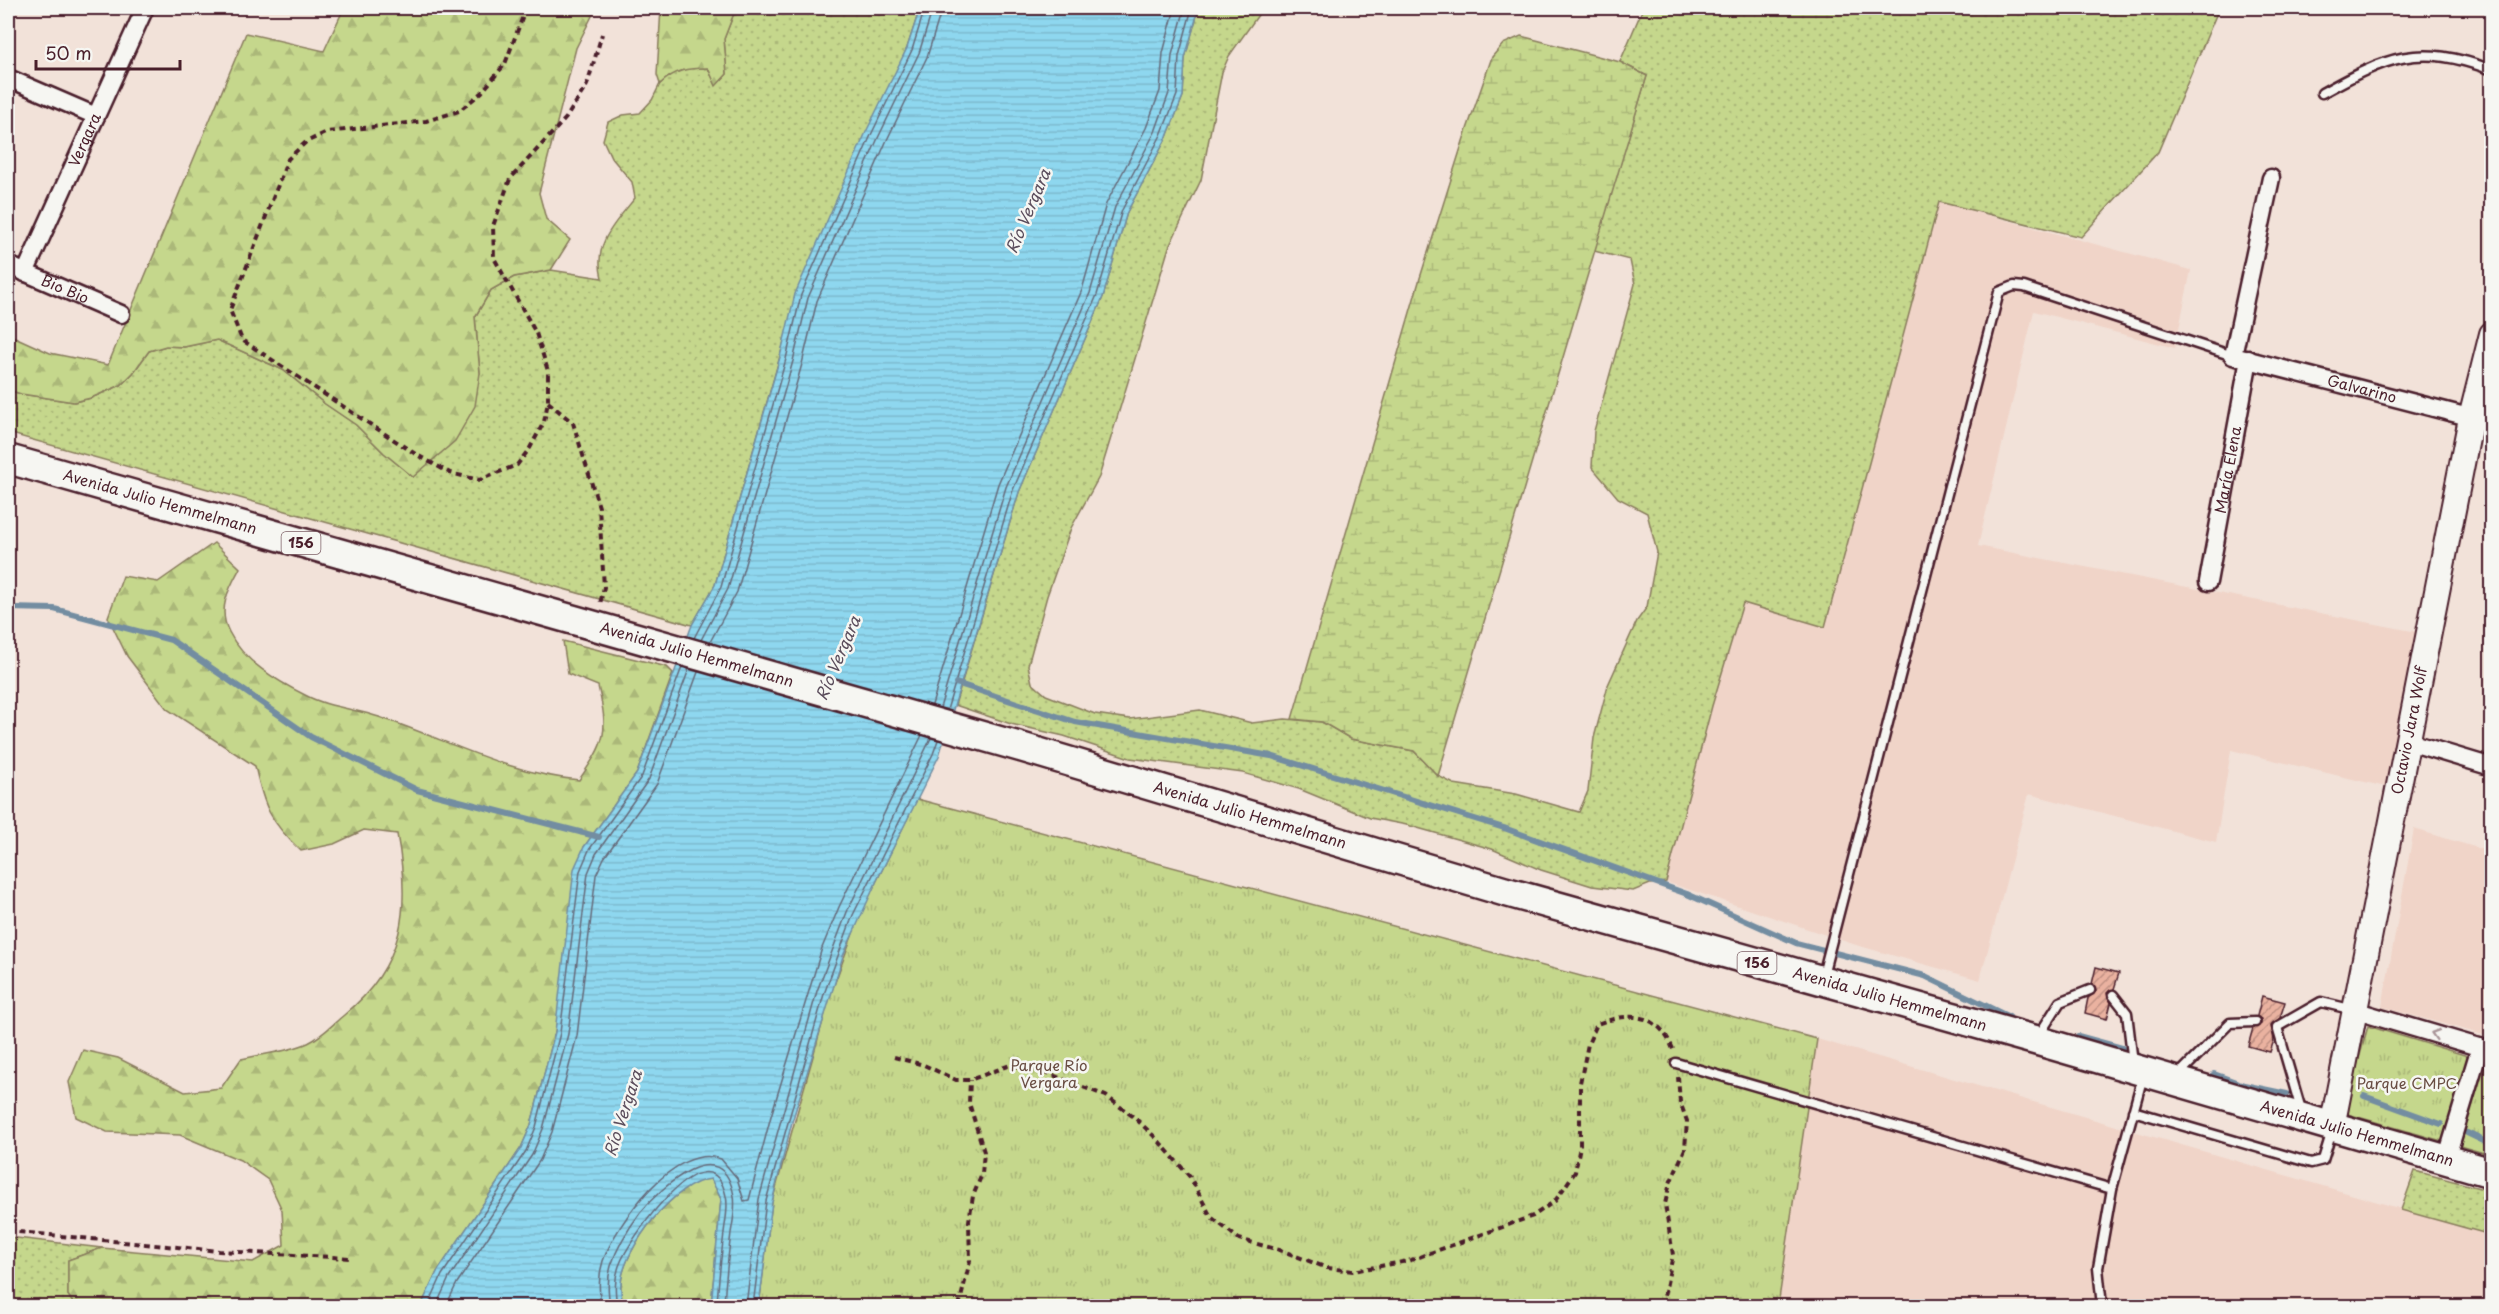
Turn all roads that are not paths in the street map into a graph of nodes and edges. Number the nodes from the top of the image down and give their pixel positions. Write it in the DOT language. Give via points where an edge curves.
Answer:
graph roads {
  1 [pos="145,8"];
  2 [pos="2492,70"];
  3 [pos="8,78"];
  4 [pos="2322,93"];
  5 [pos="96,116"];
  6 [pos="2271,178"];
  7 [pos="8,265"];
  8 [pos="25,273"];
  9 [pos="121,314"];
  10 [pos="2492,334"];
  11 [pos="2241,357"];
  12 [pos="2481,421"];
  13 [pos="8,459"];
  14 [pos="2208,582"];
  15 [pos="2409,742"];
  16 [pos="2492,767"];
  17 [pos="1821,981"];
  18 [pos="2090,990"];
  19 [pos="2113,995"];
  20 [pos="2357,1011"];
  21 [pos="2255,1022"];
  22 [pos="2035,1040"];
  23 [pos="2486,1049"];
  24 [pos="1676,1063"];
  25 [pos="2139,1071"];
  26 [pos="2171,1082"];
  27 [pos="2133,1112"];
  28 [pos="2304,1119"];
  29 [pos="2332,1127"];
  30 [pos="2446,1161"];
  31 [pos="2492,1173"];
  32 [pos="2112,1189"];
  33 [pos="2103,1306"];
  1 -- 5 [label="street, Vergara"];
  2 -- 4 [label="lane" via="2466,60 2416,54 2383,61"];
  3 -- 5 [label="street"];
  5 -- 8 [label="street, Vergara"];
  6 -- 11 [label="street, María Elena"];
  7 -- 8 [label="street, Bio Bio"];
  8 -- 9 [label="street, Bio Bio"];
  10 -- 12 [label="main road, Octavio Jara Wolf"];
  11 -- 12 [label="street, Galvarino"];
  11 -- 14 [label="street, María Elena"];
  11 -- 17 [label="lane" via="2024,288 2014,286 1999,292"];
  12 -- 15 [label="main road, Octavio Jara Wolf"];
  13 -- 17 [label="highway, Avenida Julio Hemmelmann / 156" via="1024,748"];
  15 -- 16 [label="street"];
  15 -- 20 [label="main road, Octavio Jara Wolf"];
  17 -- 22 [label="highway, Avenida Julio Hemmelmann / 156"];
  18 -- 22 [label="lane" via="2061,1002"];
  19 -- 25 [label="lane" via="2127,1013"];
  23 -- 20 [label="street, one-way"];
  20 -- 28 [label="lane" via="2321,1002 2277,1027"];
  20 -- 29 [label="main road, Octavio Jara Wolf"];
  21 -- 26 [label="lane" via="2230,1023"];
  22 -- 25 [label="highway, Avenida Julio Hemmelmann / 156"];
  23 -- 30 [label="street"];
  24 -- 32 [label="lane"];
  25 -- 26 [label="highway, Avenida Julio Hemmelmann / 156"];
  25 -- 27 [label="lane"];
  26 -- 28 [label="highway, Avenida Julio Hemmelmann / 156"];
  27 -- 29 [label="lane" via="2311,1163 2323,1160"];
  27 -- 32 [label="lane"];
  28 -- 29 [label="highway, Avenida Julio Hemmelmann / 156"];
  29 -- 30 [label="highway, Avenida Julio Hemmelmann / 156"];
  30 -- 31 [label="highway, Avenida Julio Hemmelmann / 156"];
  32 -- 33 [label="lane" via="2098,1269"];
}
